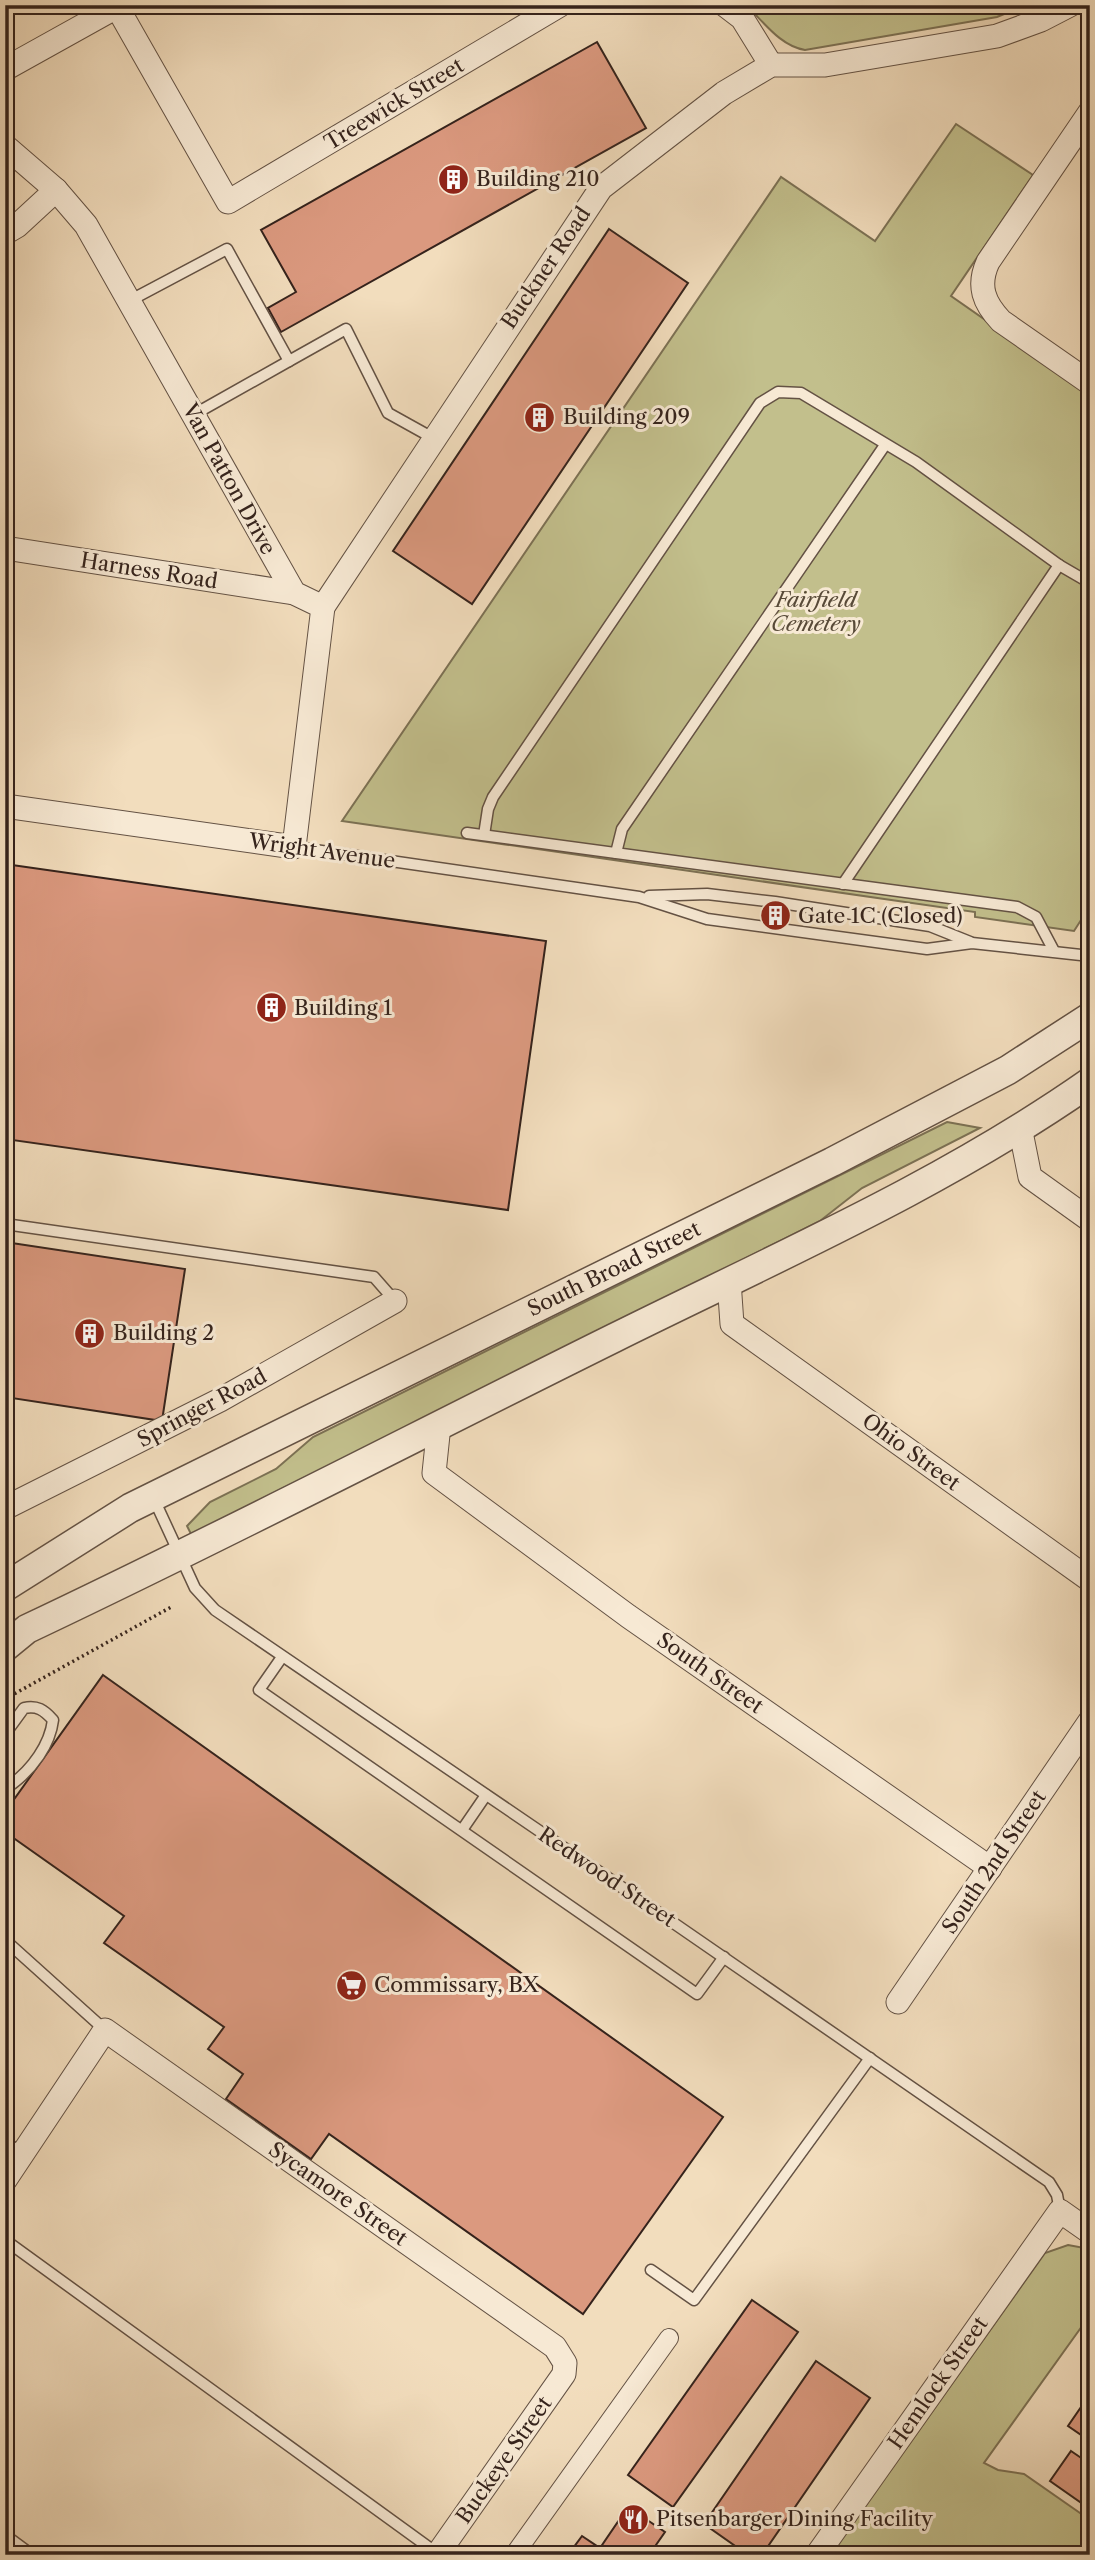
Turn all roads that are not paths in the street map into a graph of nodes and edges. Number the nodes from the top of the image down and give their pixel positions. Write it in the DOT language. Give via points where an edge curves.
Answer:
graph roads {
  1 [pos="560,5"];
  2 [pos="725,5"];
  3 [pos="1070,5"];
  4 [pos="119,6"];
  5 [pos="771,65"];
  6 [pos="5,69"];
  7 [pos="1090,112"];
  8 [pos="5,146"];
  9 [pos="56,190"];
  10 [pos="5,233"];
  11 [pos="129,301"];
  12 [pos="289,361"];
  13 [pos="1090,383"];
  14 [pos="193,415"];
  15 [pos="433,438"];
  16 [pos="884,445"];
  17 [pos="5,548"];
  18 [pos="1059,565"];
  19 [pos="1090,583"];
  20 [pos="294,593"];
  21 [pos="323,607"];
  22 [pos="5,806"];
  23 [pos="467,832"];
  24 [pos="484,835"];
  25 [pos="294,847"];
  26 [pos="616,853"];
  27 [pos="843,884"];
  28 [pos="639,897"];
  29 [pos="972,943"];
  30 [pos="1054,951"];
  31 [pos="1090,956"];
  32 [pos="1090,1017"];
  33 [pos="1090,1082"];
  34 [pos="1020,1127"];
  35 [pos="1090,1220"];
  36 [pos="5,1224"];
  37 [pos="729,1281"];
  38 [pos="395,1301"];
  39 [pos="439,1425"];
  40 [pos="142,1502"];
  41 [pos="5,1508"];
  42 [pos="168,1562"];
  43 [pos="1090,1580"];
  44 [pos="5,1587"];
  45 [pos="5,1647"];
  46 [pos="282,1657"];
  47 [pos="1090,1721"];
  48 [pos="5,1734"];
  49 [pos="5,1783"];
  50 [pos="486,1795"];
  51 [pos="462,1830"];
  52 [pos="990,1868"];
  53 [pos="5,1940"];
  54 [pos="724,1957"];
  55 [pos="898,2002"];
  56 [pos="105,2030"];
  57 [pos="870,2058"];
  58 [pos="14,2148"];
  59 [pos="5,2180"];
  60 [pos="1059,2211"];
  61 [pos="1090,2232"];
  62 [pos="5,2240"];
  63 [pos="651,2270"];
  64 [pos="669,2338"];
  65 [pos="565,2363"];
  66 [pos="5,2535"];
  67 [pos="32,2555"];
  68 [pos="438,2555"];
  69 [pos="514,2555"];
  70 [pos="817,2555"];
  1 -- 4 [label="street, Treewick Street" via="228,202"];
  2 -- 5 [label="street" via="742,18"];
  3 -- 5 [label="street" via="1021,28 984,38 825,65"];
  4 -- 6 [label="street"];
  5 -- 15 [label="street, Buckner Road" via="724,93 601,188"];
  7 -- 13 [label="street" via="982,275 984,297 1001,321"];
  8 -- 9 [label="street, Van Patton Drive"];
  9 -- 10 [label="street"];
  9 -- 11 [label="street, Van Patton Drive" via="86,225"];
  11 -- 12 [label="lane" via="227,249"];
  11 -- 14 [label="street, Van Patton Drive"];
  12 -- 14 [label="lane"];
  12 -- 15 [label="lane" via="346,329 388,413"];
  14 -- 20 [label="street, Van Patton Drive"];
  15 -- 21 [label="street, Buckner Road"];
  16 -- 18 [label="lane" via="916,462"];
  16 -- 24 [label="lane" via="801,393 778,392 760,403 493,797"];
  16 -- 26 [label="lane" via="622,828"];
  17 -- 20 [label="street, Harness Road"];
  18 -- 19 [label="lane"];
  18 -- 27 [label="lane"];
  20 -- 21 [label="street"];
  21 -- 25 [label="street"];
  22 -- 25 [label="street, Wright Avenue"];
  23 -- 24 [label="lane"];
  24 -- 26 [label="lane"];
  25 -- 28 [label="lane, Wright Avenue"];
  26 -- 27 [label="lane"];
  27 -- 30 [label="lane" via="1017,907 1036,917"];
  28 -- 29 [label="lane, Wright Avenue" via="707,919 927,948"];
  28 -- 29 [label="lane, Wright Avenue" via="707,894 775,902 930,926"];
  29 -- 30 [label="lane, Wright Avenue"];
  30 -- 31 [label="lane, Wright Avenue"];
  32 -- 40 [label="street, South Broad Street" via="1008,1070 832,1162"];
  33 -- 34 [label="street"];
  34 -- 35 [label="street" via="1030,1177"];
  34 -- 37 [label="street" via="899,1197"];
  36 -- 38 [label="lane" via="374,1277"];
  37 -- 39 [label="street"];
  37 -- 43 [label="street, Ohio Street" via="732,1324"];
  38 -- 41 [label="street, Springer Road" via="220,1400"];
  39 -- 42 [label="street"];
  39 -- 52 [label="street, South Street" via="433,1473 628,1616"];
  40 -- 42 [label="lane, Redwood Street"];
  40 -- 44 [label="street, South Broad Street"];
  42 -- 45 [label="street" via="27,1629"];
  42 -- 46 [label="lane, Redwood Street" via="215,1610"];
  46 -- 50 [label="lane, Redwood Street"];
  46 -- 51 [label="lane" via="259,1690"];
  47 -- 52 [label="street, South 2nd Street"];
  48 -- 49 [label="lane" via="24,1708 34,1706 52,1720 51,1735 25,1774 12,1784"];
  50 -- 51 [label="lane"];
  50 -- 54 [label="lane, Redwood Street"];
  51 -- 54 [label="lane" via="697,1994"];
  52 -- 55 [label="street, South 2nd Street"];
  53 -- 56 [label="lane"];
  54 -- 57 [label="lane, Redwood Street"];
  56 -- 58 [label="street"];
  56 -- 65 [label="street, Sycamore Street" via="555,2347"];
  57 -- 60 [label="lane, Redwood Street" via="1049,2182 1057,2194"];
  57 -- 63 [label="lane" via="694,2300"];
  58 -- 59 [label="street"];
  60 -- 61 [label="street"];
  60 -- 70 [label="street, Hemlock Street"];
  62 -- 68 [label="lane"];
  64 -- 69 [label="street"];
  65 -- 68 [label="street, Buckeye Street" via="557,2386"];
  66 -- 67 [label="lane"];
}
